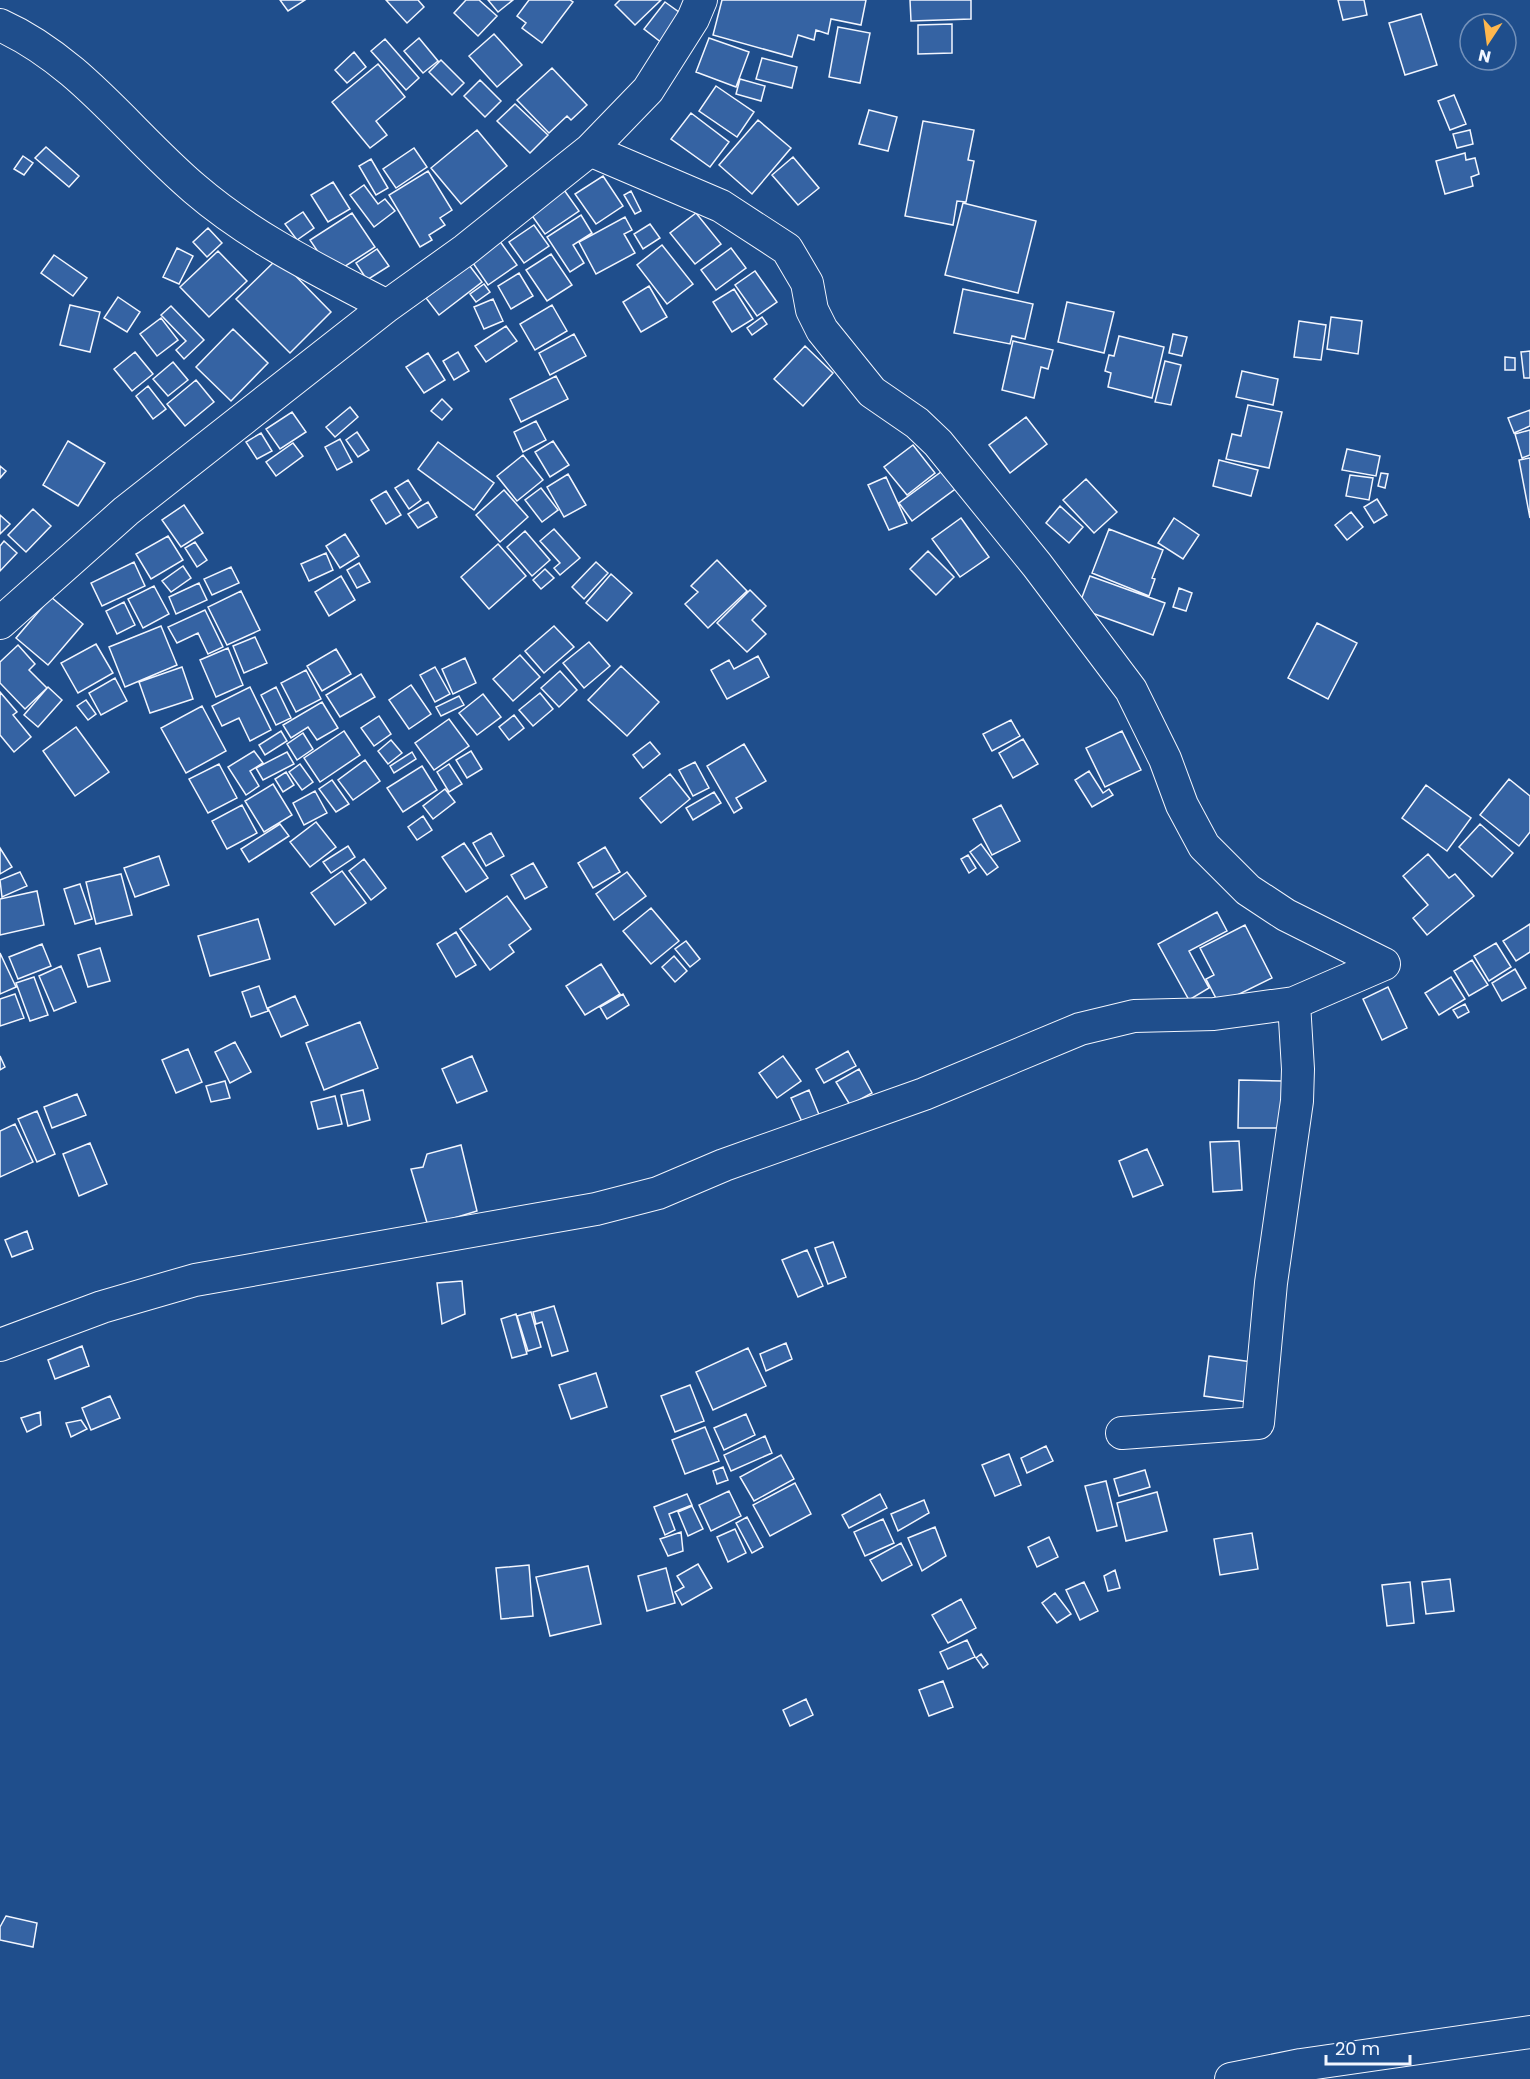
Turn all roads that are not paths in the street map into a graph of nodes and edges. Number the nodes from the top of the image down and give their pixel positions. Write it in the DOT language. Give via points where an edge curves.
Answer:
graph roads {
  1 [pos="701,0"];
  2 [pos="0,25"];
  3 [pos="590,150"];
  4 [pos="387,306"];
  5 [pos="0,623"];
  6 [pos="1294,1003"];
  7 [pos="0,1345"];
  8 [pos="1122,1432"];
  9 [pos="1530,2032"];
  10 [pos="1232,2079"];
  1 -- 3 [label="street" via="693,20 648,90"];
  2 -- 4 [label="street" via="56,56 195,189 245,228"];
  3 -- 4 [label="street" via="465,250"];
  3 -- 6 [label="street" via="721,206 787,249 807,283 812,310 822,330 872,392 938,443 1131,690 1204,846 1248,890 1286,915 1384,964"];
  4 -- 5 [label="street" via="126,511"];
  6 -- 7 [label="street" via="1214,1014 1134,1016 1080,1029 924,1094 724,1165 658,1193 596,1209 195,1280 102,1307"];
  6 -- 8 [label="street" via="1297,1101 1271,1282 1258,1423"];
  9 -- 10 [label="street" via="1312,2063"];
}
